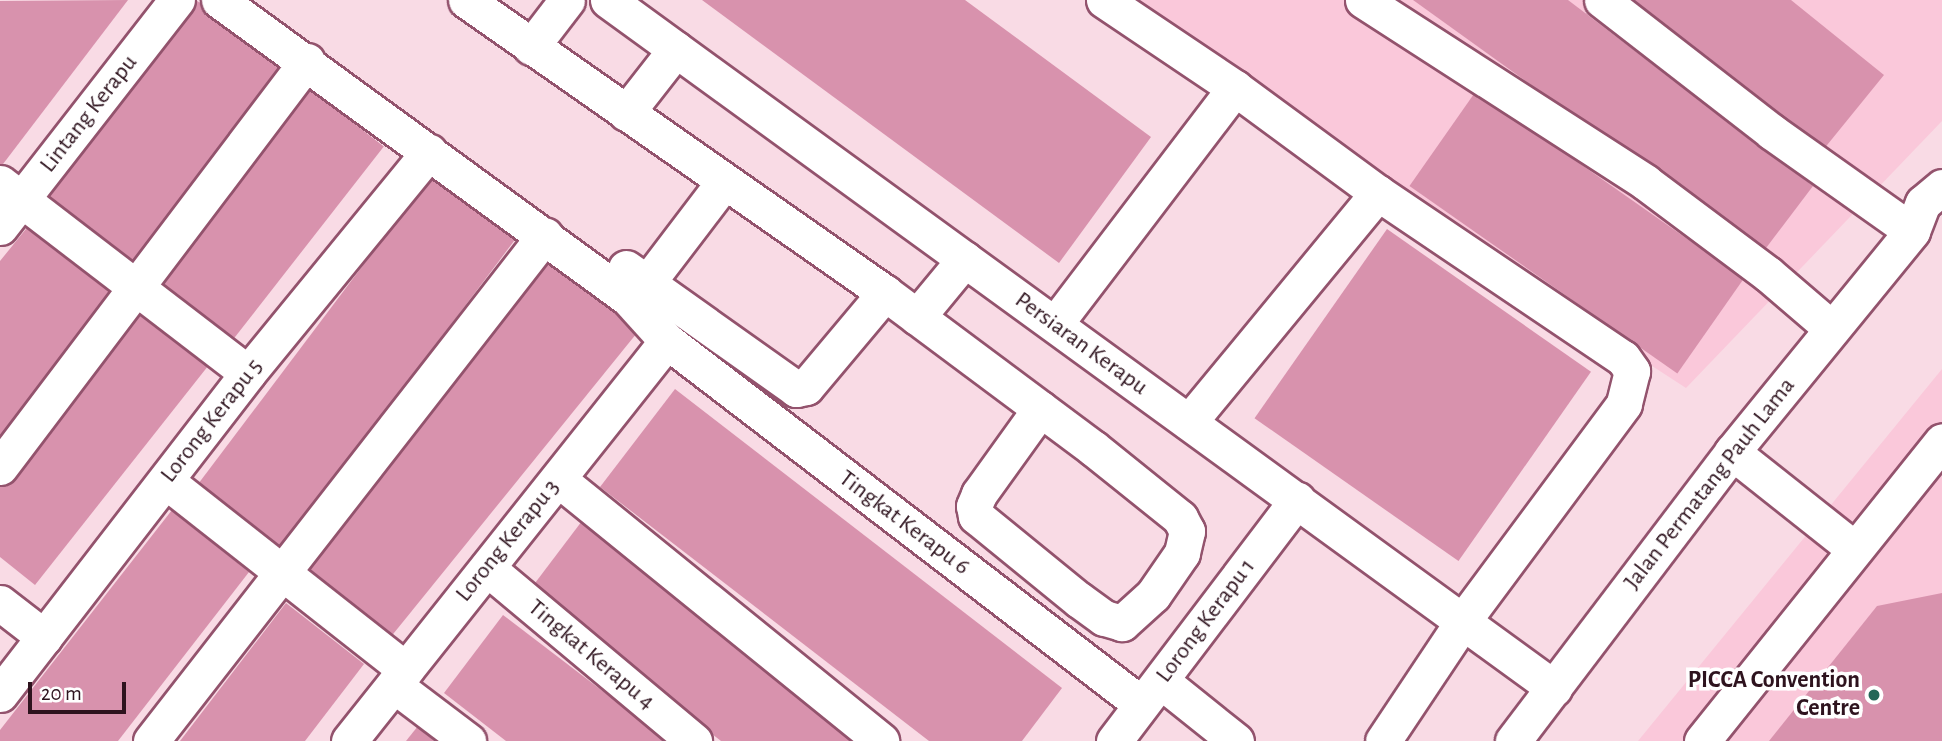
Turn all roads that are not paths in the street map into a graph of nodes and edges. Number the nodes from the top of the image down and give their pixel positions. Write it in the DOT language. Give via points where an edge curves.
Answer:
graph roads {
  1 [pos="177,0"];
  2 [pos="219,0"];
  3 [pos="258,0"];
  4 [pos="466,0"];
  5 [pos="567,0"];
  6 [pos="608,0"];
  7 [pos="1104,0"];
  8 [pos="1363,0"];
  9 [pos="1602,0"];
  10 [pos="531,47"];
  11 [pos="676,49"];
  12 [pos="307,61"];
  13 [pos="1236,88"];
  14 [pos="626,113"];
  15 [pos="429,152"];
  16 [pos="724,182"];
  17 [pos="1942,187"];
  18 [pos="11,192"];
  19 [pos="1378,193"];
  20 [pos="0,227"];
  21 [pos="1927,227"];
  22 [pos="545,235"];
  23 [pos="965,259"];
  24 [pos="647,283"];
  25 [pos="137,288"];
  26 [pos="885,293"];
  27 [pos="917,317"];
  28 [pos="1055,324"];
  29 [pos="1831,328"];
  30 [pos="667,341"];
  31 [pos="248,373"];
  32 [pos="1040,409"];
  33 [pos="1189,422"];
  34 [pos="1942,441"];
  35 [pos="1732,452"];
  36 [pos="0,467"];
  37 [pos="558,479"];
  38 [pos="166,481"];
  39 [pos="1297,500"];
  40 [pos="1853,548"];
  41 [pos="487,568"];
  42 [pos="282,572"];
  43 [pos="0,603"];
  44 [pos="1463,621"];
  45 [pos="44,637"];
  46 [pos="400,677"];
  47 [pos="1555,688"];
  48 [pos="1151,693"];
  49 [pos="0,694"];
  50 [pos="151,741"];
  51 [pos="349,741"];
  52 [pos="468,741"];
  53 [pos="694,741"];
  54 [pos="881,741"];
  55 [pos="1114,741"];
  56 [pos="1236,741"];
  57 [pos="1383,741"];
  58 [pos="1513,741"];
  59 [pos="1702,741"];
  1 -- 18 [label="street, Lintang Kerapu"];
  2 -- 12 [label="street, Tingkat Kerapu 6"];
  3 -- 24 [label="street"];
  4 -- 10 [label="street"];
  5 -- 10 [label="street"];
  6 -- 11 [label="street, Persiaran Kerapu"];
  7 -- 13 [label="street"];
  8 -- 29 [label="street" via="1645,182 1768,274"];
  9 -- 21 [label="street" via="1773,132"];
  10 -- 14 [label="street"];
  11 -- 14 [label="street"];
  11 -- 23 [label="street, Persiaran Kerapu"];
  12 -- 15 [label="street, Tingkat Kerapu 6"];
  12 -- 25 [label="street"];
  13 -- 19 [label="street"];
  13 -- 28 [label="street"];
  14 -- 16 [label="street"];
  15 -- 22 [label="street, Tingkat Kerapu 6"];
  15 -- 31 [label="street, Lorong Kerapu 5"];
  16 -- 24 [label="street"];
  16 -- 26 [label="street"];
  17 -- 21 [label="street, Jalan Permatang Pauh Lama" via="1923,203"];
  18 -- 20 [label="street, Lintang Kerapu"];
  18 -- 25 [label="street"];
  19 -- 33 [label="street"];
  19 -- 44 [label="street" via="1623,358 1632,371 1624,404"];
  21 -- 29 [label="street, Jalan Permatang Pauh Lama"];
  22 -- 30 [label="street, Tingkat Kerapu 6" via="628,298"];
  22 -- 42 [label="street"];
  23 -- 27 [label="street"];
  23 -- 28 [label="street, Persiaran Kerapu"];
  24 -- 26 [label="street" via="796,388 806,387"];
  25 -- 31 [label="street"];
  25 -- 36 [label="street"];
  26 -- 27 [label="street"];
  27 -- 32 [label="street"];
  28 -- 33 [label="street, Persiaran Kerapu"];
  29 -- 35 [label="street, Jalan Permatang Pauh Lama"];
  30 -- 37 [label="street, Lorong Kerapu 3"];
  30 -- 48 [label="street, Tingkat Kerapu 6"];
  31 -- 38 [label="street, Lorong Kerapu 5"];
  32 -- 32 [label="street" via="1180,518 1187,531 1182,553 1153,595 1122,623 1104,618 1079,600 975,516 979,494"];
  33 -- 39 [label="street, Persiaran Kerapu"];
  34 -- 40 [label="street"];
  35 -- 40 [label="street"];
  35 -- 47 [label="street, Jalan Permatang Pauh Lama"];
  37 -- 41 [label="street, Lorong Kerapu 3"];
  37 -- 54 [label="street"];
  38 -- 42 [label="street"];
  38 -- 45 [label="street, Lorong Kerapu 5"];
  39 -- 44 [label="street, Persiaran Kerapu"];
  39 -- 48 [label="street, Lorong Kerapu 1"];
  40 -- 59 [label="street"];
  41 -- 46 [label="street, Lorong Kerapu 3"];
  41 -- 53 [label="street, Tingkat Kerapu 4"];
  42 -- 46 [label="street"];
  42 -- 50 [label="street"];
  43 -- 45 [label="street"];
  44 -- 47 [label="street, Persiaran Kerapu"];
  44 -- 57 [label="street"];
  45 -- 49 [label="street, Lorong Kerapu 5"];
  46 -- 51 [label="street, Lorong Kerapu 3"];
  46 -- 52 [label="street"];
  47 -- 58 [label="street, Jalan Permatang Pauh Lama"];
  48 -- 55 [label="street, Lorong Kerapu 1"];
  48 -- 56 [label="street, Tingkat Kerapu 6"];
}
